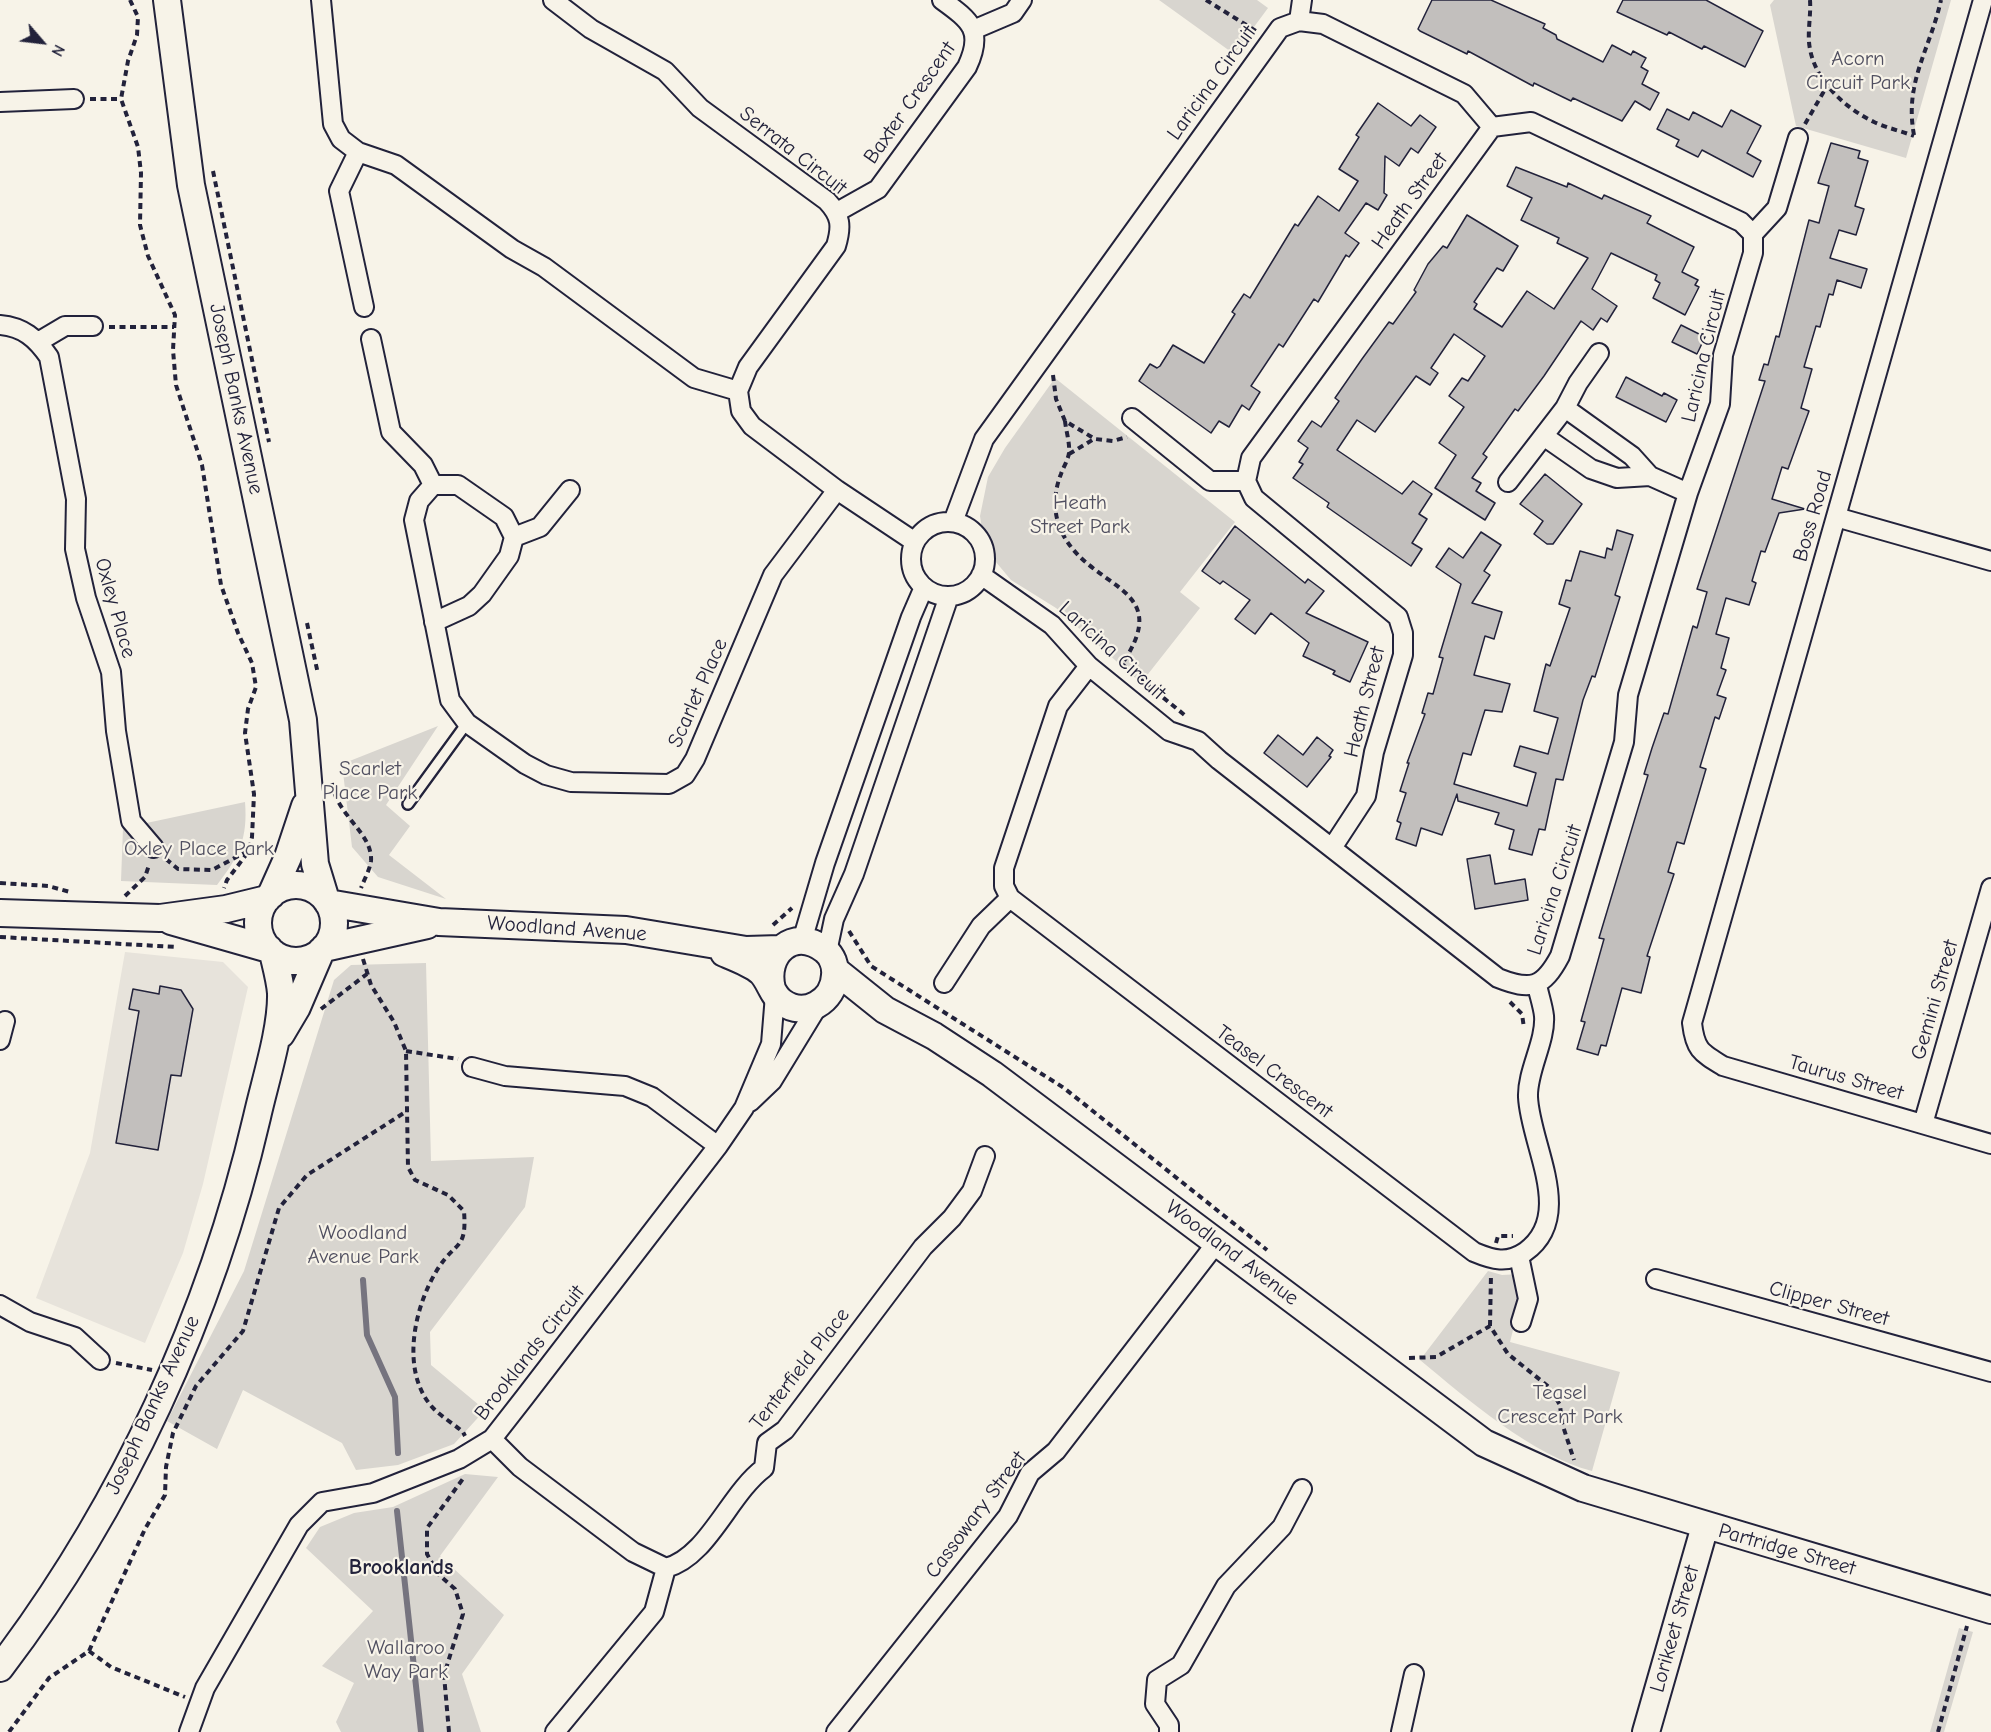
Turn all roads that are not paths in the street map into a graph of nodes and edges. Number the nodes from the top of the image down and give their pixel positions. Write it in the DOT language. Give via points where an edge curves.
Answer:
graph roads {
  1 [pos="167,0"];
  2 [pos="321,0"];
  3 [pos="553,0"];
  4 [pos="942,0"];
  5 [pos="1022,0"];
  6 [pos="1302,0"];
  7 [pos="1983,0"];
  8 [pos="1299,21"];
  9 [pos="1984,26"];
  10 [pos="973,30"];
  11 [pos="74,99"];
  12 [pos="0,102"];
  13 [pos="1492,127"];
  14 [pos="1798,138"];
  15 [pos="358,152"];
  16 [pos="837,212"];
  17 [pos="1753,234"];
  18 [pos="364,307"];
  19 [pos="0,325"];
  20 [pos="93,326"];
  21 [pos="371,339"];
  22 [pos="38,342"];
  23 [pos="1599,353"];
  24 [pos="738,391"];
  25 [pos="1566,408"];
  26 [pos="1136,421"];
  27 [pos="1545,437"];
  28 [pos="1650,476"];
  29 [pos="1246,481"];
  30 [pos="1508,482"];
  31 [pos="433,485"];
  32 [pos="570,490"];
  33 [pos="837,490"];
  34 [pos="1688,493"];
  35 [pos="1836,518"];
  36 [pos="953,522"];
  37 [pos="514,537"];
  38 [pos="915,542"];
  39 [pos="1991,561"];
  40 [pos="981,575"];
  41 [pos="924,587"];
  42 [pos="949,596"];
  43 [pos="434,622"];
  44 [pos="1089,666"];
  45 [pos="467,723"];
  46 [pos="308,797"];
  47 [pos="408,804"];
  48 [pos="154,848"];
  49 [pos="1332,848"];
  50 [pos="1991,888"];
  51 [pos="269,897"];
  52 [pos="1010,898"];
  53 [pos="327,902"];
  54 [pos="0,913"];
  55 [pos="160,918"];
  56 [pos="440,922"];
  57 [pos="693,940"];
  58 [pos="791,945"];
  59 [pos="323,949"];
  60 [pos="271,951"];
  61 [pos="831,961"];
  62 [pos="944,983"];
  63 [pos="1537,985"];
  64 [pos="773,992"];
  65 [pos="820,1003"];
  66 [pos="885,1010"];
  67 [pos="5,1021"];
  68 [pos="0,1040"];
  69 [pos="1694,1044"];
  70 [pos="273,1049"];
  71 [pos="472,1067"];
  72 [pos="744,1108"];
  73 [pos="1923,1124"];
  74 [pos="1991,1144"];
  75 [pos="718,1146"];
  76 [pos="985,1156"];
  77 [pos="1218,1241"];
  78 [pos="1519,1256"];
  79 [pos="1656,1279"];
  80 [pos="0,1305"];
  81 [pos="1521,1322"];
  82 [pos="100,1360"];
  83 [pos="1991,1372"];
  84 [pos="492,1438"];
  85 [pos="1583,1488"];
  86 [pos="1302,1489"];
  87 [pos="1705,1526"];
  88 [pos="666,1568"];
  89 [pos="1982,1607"];
  90 [pos="0,1668"];
  91 [pos="1414,1674"];
  92 [pos="189,1732"];
  93 [pos="555,1732"];
  94 [pos="836,1732"];
  95 [pos="1169,1732"];
  96 [pos="1401,1732"];
  97 [pos="1646,1732"];
  1 -- 46 [label="street, Joseph Banks Avenue" via="191,185 303,720"];
  2 -- 15 [label="street" via="333,124 341,139"];
  3 -- 16 [label="street, Serrata Circuit" via="591,29 665,71 700,108"];
  4 -- 10 [label="street, Baxter Crescent" via="962,15"];
  5 -- 10 [label="street, Baxter Crescent" via="1013,13"];
  6 -- 8 [label="street"];
  7 -- 9 [label="street, Boss Road"];
  8 -- 13 [label="street" via="1323,24 1464,94"];
  8 -- 36 [label="street, Laricina Circuit" via="1280,28 1271,39 984,439"];
  9 -- 35 [label="street, Boss Road"];
  10 -- 16 [label="street, Baxter Crescent" via="975,48 967,67 878,189"];
  11 -- 12 [label="street"];
  13 -- 17 [label="street" via="1531,123 1741,222"];
  13 -- 29 [label="street, Heath Street" via="1251,458"];
  14 -- 17 [label="street" via="1777,208"];
  15 -- 18 [label="street" via="339,191"];
  15 -- 24 [label="street" via="396,165 512,249 544,267 694,378"];
  16 -- 24 [label="street, Serrata Circuit" via="841,228 836,246 748,367"];
  17 -- 34 [label="street, Laricina Circuit" via="1753,254 1723,355 1720,404"];
  19 -- 22 [label="street" via="17,327"];
  20 -- 22 [label="street" via="64,326"];
  21 -- 31 [label="street" via="391,432 423,465"];
  22 -- 48 [label="street, Oxley Place" via="49,357 76,499 75,549 86,598 111,672 131,821"];
  23 -- 25 [label="street"];
  24 -- 33 [label="street" via="741,411 752,426"];
  25 -- 27 [label="street"];
  25 -- 28 [label="street" via="1632,456"];
  26 -- 29 [label="street" via="1210,481"];
  27 -- 28 [label="street" via="1591,469 1617,478"];
  27 -- 30 [label="street"];
  28 -- 34 [label="street"];
  29 -- 49 [label="street, Heath Street" via="1254,498 1398,617 1402,633 1403,655 1374,752 1366,796"];
  31 -- 37 [label="street" via="458,485 504,517"];
  31 -- 43 [label="street, Scarlet Place" via="419,501 414,520"];
  32 -- 37 [label="street" via="540,527"];
  33 -- 38 [label="street"];
  33 -- 45 [label="street, Scarlet Place" via="773,575 685,775 669,784 571,782 525,764"];
  34 -- 63 [label="street, Laricina Circuit" via="1628,695 1624,742 1564,945 1552,972"];
  35 -- 39 [label="street"];
  35 -- 69 [label="street, Boss Road" via="1692,1023"];
  36 -- 38 [label="street" via="934,525"];
  36 -- 40 [label="street" via="973,531 981,542 985,562"];
  37 -- 43 [label="street" via="509,556 482,594 470,606"];
  38 -- 41 [label="street" via="911,566"];
  40 -- 42 [label="street" via="967,590"];
  40 -- 44 [label="street, Laricina Circuit" via="1052,625"];
  41 -- 42 [label="street"];
  41 -- 58 [label="street" via="825,864"];
  42 -- 61 [label="street" via="854,874 834,919"];
  43 -- 45 [label="street, Scarlet Place" via="450,700"];
  44 -- 49 [label="street, Laricina Circuit" via="1169,731 1198,741"];
  44 -- 52 [label="street" via="1058,706 1004,868 1004,886"];
  45 -- 47 [label="lane"];
  46 -- 51 [label="street, Joseph Banks Avenue" via="288,857"];
  46 -- 53 [label="street, Joseph Banks Avenue" via="315,864"];
  49 -- 63 [label="street, Laricina Circuit" via="1498,978 1520,986"];
  50 -- 73 [label="street, Gemini Street"];
  51 -- 53 [label="street" via="286,887 303,886 313,889"];
  51 -- 55 [label="street" via="226,909"];
  51 -- 60 [label="street" via="258,924 262,940"];
  52 -- 62 [label="street" via="981,926"];
  52 -- 78 [label="street, Teasel Crescent" via="1474,1252 1492,1260"];
  53 -- 56 [label="street, Woodland Avenue"];
  53 -- 59 [label="street" via="334,926"];
  54 -- 55 [label="street"];
  55 -- 60 [label="street"];
  56 -- 57 [label="street, Woodland Avenue" via="626,930"];
  56 -- 59 [label="street, Woodland Avenue"];
  57 -- 58 [label="street, Woodland Avenue" via="746,950"];
  57 -- 64 [label="street, Woodland Avenue" via="761,972"];
  58 -- 61 [label="street, Woodland Avenue" via="814,943"];
  58 -- 64 [label="street" via="770,965"];
  59 -- 60 [label="street" via="297,961"];
  59 -- 70 [label="street, Joseph Banks Avenue"];
  60 -- 70 [label="street, Joseph Banks Avenue" via="281,992"];
  61 -- 65 [label="street" via="833,988"];
  61 -- 66 [label="street, Woodland Avenue"];
  63 -- 78 [label="street" via="1544,1018 1528,1097 1550,1203 1547,1224 1536,1244"];
  64 -- 65 [label="street, Woodland Avenue" via="793,1008"];
  64 -- 72 [label="street, Brooklands Circuit" via="771,1044"];
  65 -- 66 [label="street, Woodland Avenue"];
  65 -- 72 [label="street, Brooklands Circuit" via="772,1081"];
  66 -- 77 [label="street, Woodland Avenue" via="992,1074"];
  67 -- 68 [label="street"];
  69 -- 73 [label="street, Taurus Street" via="1723,1066"];
  70 -- 90 [label="street, Joseph Banks Avenue" via="243,1176 173,1374 103,1509 35,1622"];
  71 -- 75 [label="street" via="505,1076 625,1086 652,1097"];
  72 -- 75 [label="street, Brooklands Circuit"];
  73 -- 74 [label="street, Taurus Street"];
  75 -- 84 [label="street, Brooklands Circuit"];
  76 -- 88 [label="street, Tenterfield Place" via="972,1191 952,1218 923,1246 785,1430 767,1443 764,1468 751,1478 699,1546 678,1565"];
  77 -- 85 [label="street, Woodland Avenue" via="1461,1428 1519,1461"];
  77 -- 94 [label="street, Cassowary Street" via="1056,1451 1030,1473 1008,1516"];
  78 -- 81 [label="street" via="1527,1299"];
  79 -- 83 [label="street, Clipper Street"];
  80 -- 82 [label="street" via="30,1322 75,1337"];
  84 -- 88 [label="street" via="520,1467 633,1552"];
  84 -- 92 [label="street, Brooklands Circuit" via="417,1478 373,1493 322,1502 299,1525 204,1688"];
  85 -- 87 [label="street, Partridge Street"];
  86 -- 95 [label="street" via="1282,1527 1226,1586 1191,1652 1181,1665 1157,1680 1155,1704 1169,1725"];
  87 -- 89 [label="street, Partridge Street"];
  87 -- 97 [label="street, Lorikeet Street"];
  88 -- 93 [label="street" via="654,1612"];
  91 -- 96 [label="street"];
}
